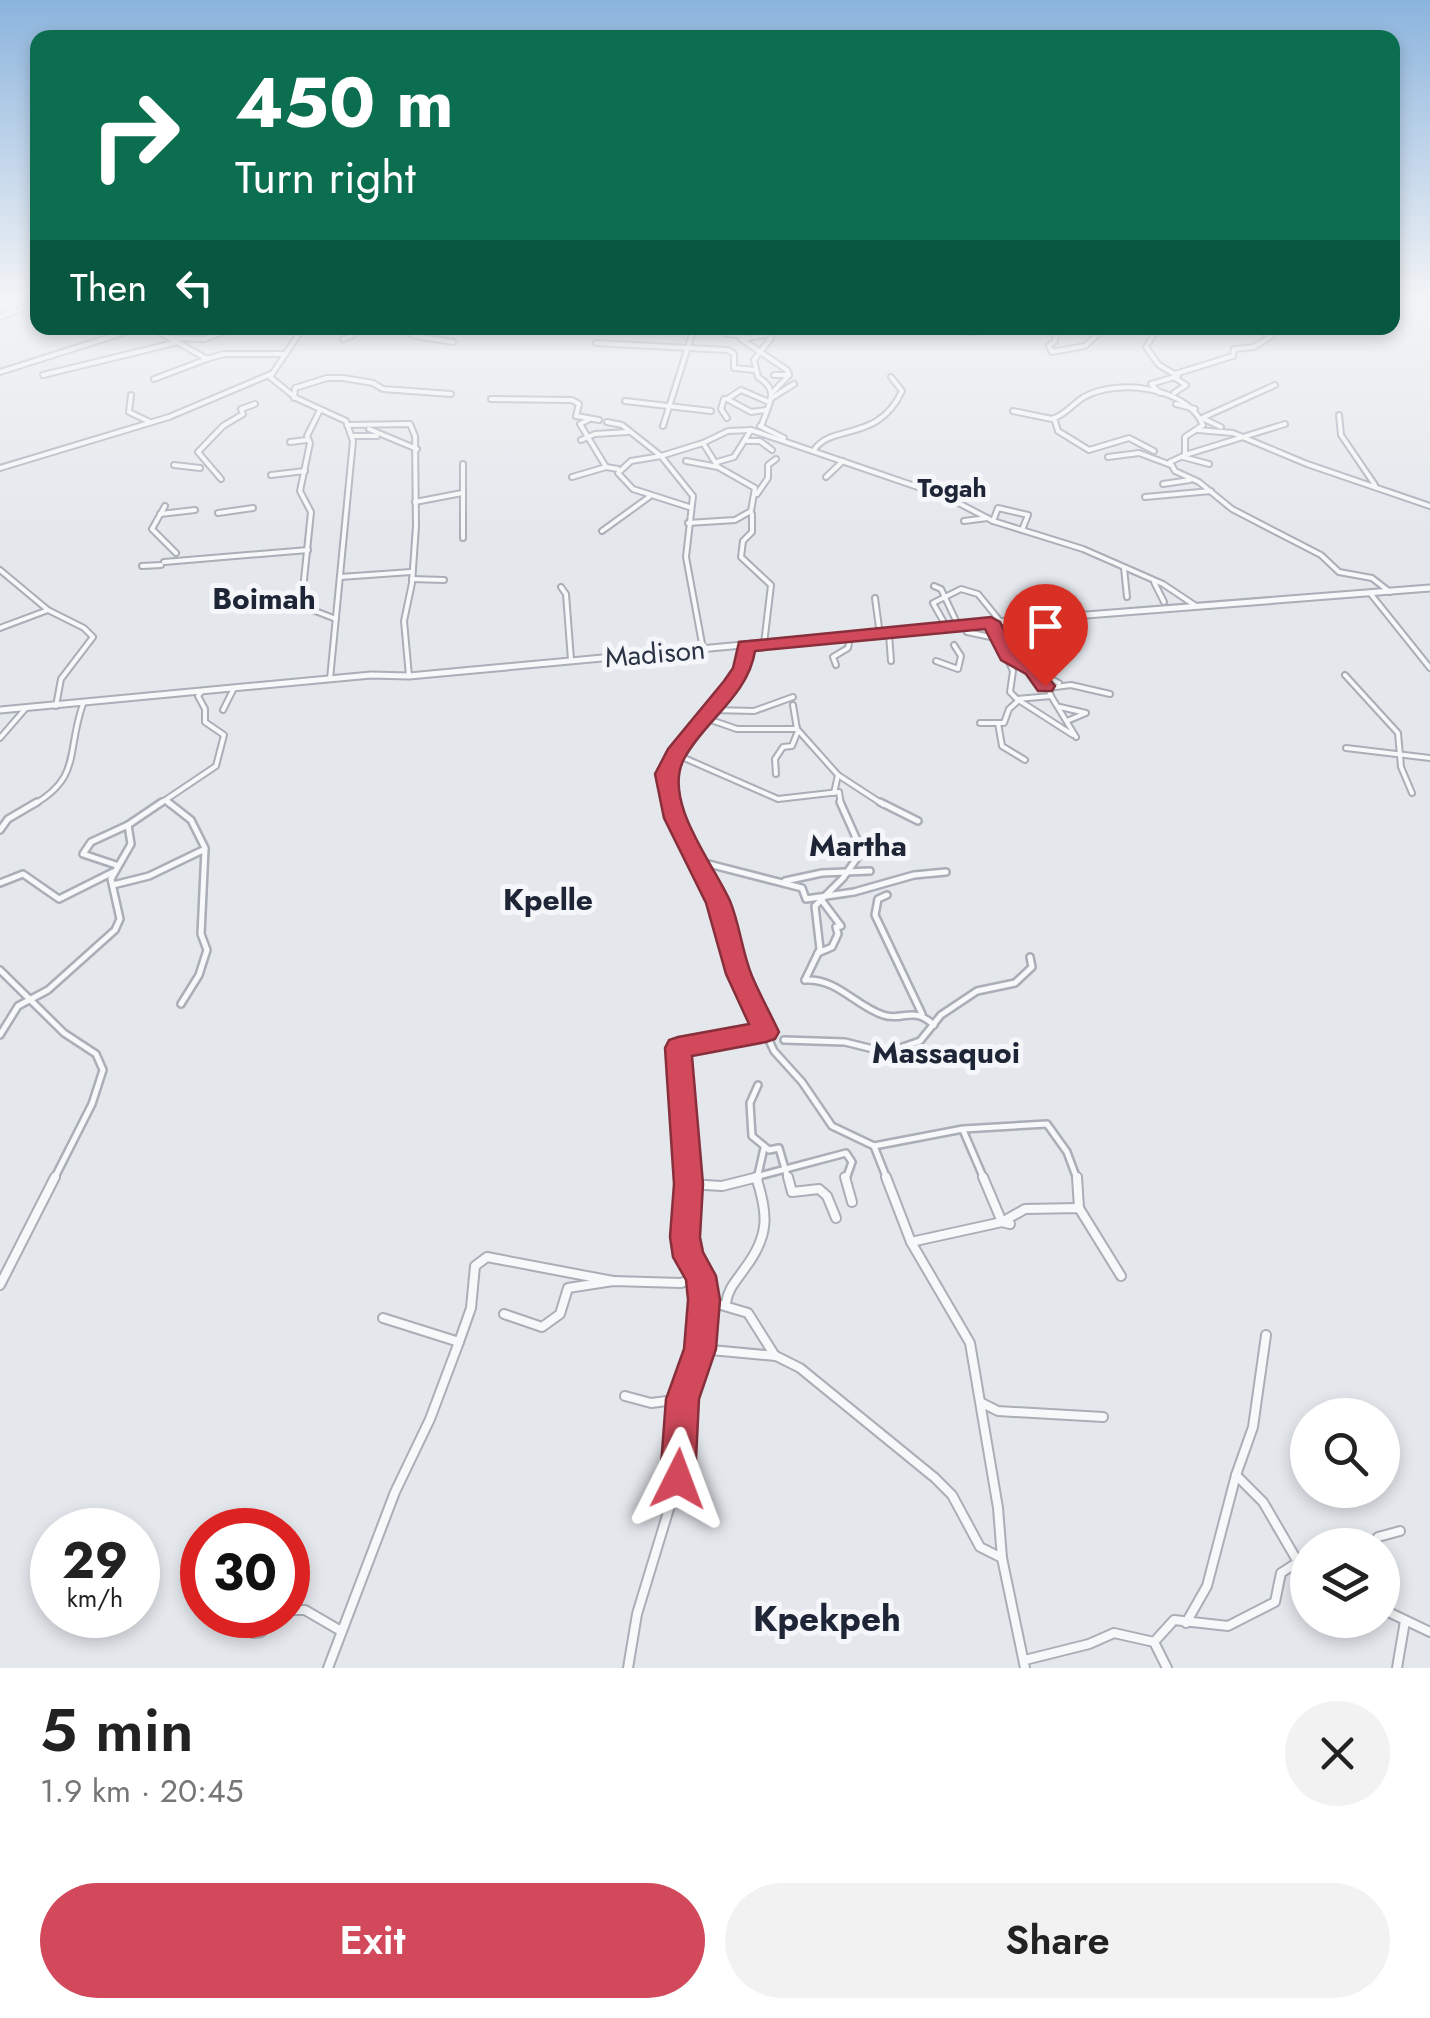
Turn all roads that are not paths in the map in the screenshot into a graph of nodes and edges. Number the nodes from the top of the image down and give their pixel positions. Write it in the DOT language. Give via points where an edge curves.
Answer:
graph roads {
  1 [pos="157,378"];
  2 [pos="261,378"];
  3 [pos="273,378"];
  4 [pos="677,378"];
  5 [pos="762,378"];
  6 [pos="787,378"];
  7 [pos="891,378"];
  8 [pos="1169,378"];
  9 [pos="1177,378"];
  10 [pos="154,379"];
  11 [pos="794,384"];
  12 [pos="1275,384"];
  13 [pos="1118,390"];
  14 [pos="774,392"];
  15 [pos="1174,393"];
  16 [pos="131,394"];
  17 [pos="451,394"];
  18 [pos="1163,395"];
  19 [pos="294,398"];
  20 [pos="1101,398"];
  21 [pos="491,399"];
  22 [pos="727,399"];
  23 [pos="770,400"];
  24 [pos="625,401"];
  25 [pos="255,404"];
  26 [pos="1176,404"];
  27 [pos="668,406"];
  28 [pos="766,410"];
  29 [pos="1198,410"];
  30 [pos="711,411"];
  31 [pos="1013,411"];
  32 [pos="319,412"];
  33 [pos="1338,415"];
  34 [pos="728,418"];
  35 [pos="1054,418"];
  36 [pos="1202,418"];
  37 [pos="591,419"];
  38 [pos="599,420"];
  39 [pos="151,422"];
  40 [pos="607,422"];
  41 [pos="762,424"];
  42 [pos="1285,424"];
  43 [pos="348,426"];
  44 [pos="664,426"];
  45 [pos="1221,427"];
  46 [pos="367,428"];
  47 [pos="754,430"];
  48 [pos="1198,430"];
  49 [pos="632,432"];
  50 [pos="92,434"];
  51 [pos="352,436"];
  52 [pos="380,436"];
  53 [pos="1240,436"];
  54 [pos="584,438"];
  55 [pos="97,440"];
  56 [pos="309,440"];
  57 [pos="747,440"];
  58 [pos="785,441"];
  59 [pos="290,442"];
  60 [pos="703,443"];
  61 [pos="417,449"];
  62 [pos="772,450"];
  63 [pos="814,450"];
  64 [pos="1154,451"];
  65 [pos="1186,455"];
  66 [pos="660,456"];
  67 [pos="1108,457"];
  68 [pos="203,458"];
  69 [pos="776,459"];
  70 [pos="686,461"];
  71 [pos="843,461"];
  72 [pos="463,464"];
  73 [pos="718,464"];
  74 [pos="1209,464"];
  75 [pos="174,465"];
  76 [pos="1170,465"];
  77 [pos="606,467"];
  78 [pos="0,468"];
  79 [pos="200,468"];
  80 [pos="618,469"];
  81 [pos="305,472"];
  82 [pos="206,474"];
  83 [pos="271,476"];
  84 [pos="572,477"];
  85 [pos="826,477"];
  86 [pos="1194,479"];
  87 [pos="221,480"];
  88 [pos="1163,484"];
  89 [pos="1376,487"];
  90 [pos="927,490"];
  91 [pos="1211,490"];
  92 [pos="462,492"];
  93 [pos="652,496"];
  94 [pos="756,497"];
  95 [pos="948,498"];
  96 [pos="1144,498"];
  97 [pos="415,502"];
  98 [pos="165,506"];
  99 [pos="1430,506"];
  100 [pos="253,508"];
  101 [pos="689,508"];
  102 [pos="196,510"];
  103 [pos="218,513"];
  104 [pos="160,514"];
  105 [pos="752,514"];
  106 [pos="964,520"];
  107 [pos="990,520"];
  108 [pos="688,523"];
  109 [pos="1022,530"];
  110 [pos="602,531"];
  111 [pos="1054,531"];
  112 [pos="463,538"];
  113 [pos="1055,540"];
  114 [pos="308,550"];
  115 [pos="176,553"];
  116 [pos="142,566"];
  117 [pos="1124,568"];
  118 [pos="0,570"];
  119 [pos="411,576"];
  120 [pos="340,577"];
  121 [pos="1152,579"];
  122 [pos="444,580"];
  123 [pos="934,586"];
  124 [pos="561,587"];
  125 [pos="1430,588"];
  126 [pos="1390,592"];
  127 [pos="1370,593"];
  128 [pos="875,598"];
  129 [pos="1128,598"];
  130 [pos="944,600"];
  131 [pos="1164,602"];
  132 [pos="1196,606"];
  133 [pos="48,610"];
  134 [pos="336,619"];
  135 [pos="1000,621"];
  136 [pos="991,622"];
  137 [pos="958,625"];
  138 [pos="946,626"];
  139 [pos="0,628"];
  140 [pos="967,632"];
  141 [pos="889,634"];
  142 [pos="880,635"];
  143 [pos="850,638"];
  144 [pos="1000,639"];
  145 [pos="764,644"];
  146 [pos="954,645"];
  147 [pos="746,646"];
  148 [pos="703,649"];
  149 [pos="1008,656"];
  150 [pos="571,660"];
  151 [pos="891,661"];
  152 [pos="936,661"];
  153 [pos="836,665"];
  154 [pos="1430,668"];
  155 [pos="1345,675"];
  156 [pos="409,676"];
  157 [pos="1040,676"];
  158 [pos="330,679"];
  159 [pos="1059,684"];
  160 [pos="234,688"];
  161 [pos="1048,688"];
  162 [pos="202,691"];
  163 [pos="1110,694"];
  164 [pos="1051,696"];
  165 [pos="1018,700"];
  166 [pos="83,704"];
  167 [pos="56,706"];
  168 [pos="1060,707"];
  169 [pos="26,708"];
  170 [pos="0,710"];
  171 [pos="223,710"];
  172 [pos="712,710"];
  173 [pos="704,718"];
  174 [pos="1068,721"];
  175 [pos="980,723"];
  176 [pos="998,723"];
  177 [pos="798,730"];
  178 [pos="0,738"];
  179 [pos="1346,748"];
  180 [pos="675,754"];
  181 [pos="1401,755"];
  182 [pos="1430,758"];
  183 [pos="1025,760"];
  184 [pos="776,774"];
  185 [pos="838,775"];
  186 [pos="858,789"];
  187 [pos="837,793"];
  188 [pos="1412,793"];
  189 [pos="167,802"];
  190 [pos="918,821"];
  191 [pos="128,826"];
  192 [pos="0,830"];
  193 [pos="206,849"];
  194 [pos="697,861"];
  195 [pos="114,869"];
  196 [pos="870,871"];
  197 [pos="946,872"];
  198 [pos="846,874"];
  199 [pos="782,881"];
  200 [pos="0,883"];
  201 [pos="113,885"];
  202 [pos="829,892"];
  203 [pos="887,895"];
  204 [pos="819,897"];
  205 [pos="818,953"];
  206 [pos="1030,958"];
  207 [pos="0,970"];
  208 [pos="32,1000"];
  209 [pos="181,1004"];
  210 [pos="922,1014"];
  211 [pos="934,1025"];
  212 [pos="766,1032"];
  213 [pos="0,1035"];
  214 [pos="784,1040"];
  215 [pos="758,1086"];
  216 [pos="963,1129"];
  217 [pos="874,1146"];
  218 [pos="765,1148"];
  219 [pos="790,1170"];
  220 [pos="757,1177"];
  221 [pos="688,1184"];
  222 [pos="852,1202"];
  223 [pos="1078,1208"];
  224 [pos="836,1218"];
  225 [pos="1006,1223"];
  226 [pos="911,1242"];
  227 [pos="701,1276"];
  228 [pos="1122,1276"];
  229 [pos="613,1282"];
  230 [pos="0,1285"];
  231 [pos="704,1300"];
  232 [pos="726,1304"];
  233 [pos="504,1314"];
  234 [pos="383,1318"];
  235 [pos="1266,1336"];
  236 [pos="458,1342"];
  237 [pos="700,1349"];
  238 [pos="776,1356"];
  239 [pos="625,1396"];
  240 [pos="683,1399"];
  241 [pos="982,1403"];
  242 [pos="1103,1417"];
  243 [pos="1236,1475"];
  244 [pos="1290,1540"];
  245 [pos="1002,1558"];
  246 [pos="1290,1569"];
  247 [pos="310,1613"];
  248 [pos="1400,1619"];
  249 [pos="1404,1621"];
  250 [pos="1186,1623"];
  251 [pos="341,1632"];
  252 [pos="1430,1632"];
  253 [pos="1154,1642"];
  254 [pos="1025,1664"];
  255 [pos="328,1668"];
  256 [pos="628,1668"];
  257 [pos="1167,1668"];
  258 [pos="1396,1668"];
  1 -- 10 [label="street"];
  2 -- 39 [label="street"];
  3 -- 19 [label="street"];
  4 -- 27 [label="street"];
  5 -- 14 [label="street"];
  6 -- 14 [label="street"];
  7 -- 63 [label="street" via="902,390 898,404 856,432 820,440"];
  8 -- 18 [label="street" via="1151,384"];
  9 -- 15 [label="street" via="1186,385"];
  11 -- 23 [label="street"];
  12 -- 36 [label="street"];
  13 -- 18 [label="street"];
  13 -- 20 [label="street"];
  13 -- 35 [label="street" via="1083,397"];
  14 -- 23 [label="street"];
  16 -- 39 [label="street" via="129,412"];
  17 -- 19 [label="street" via="327,378 295,388"];
  18 -- 29 [label="street"];
  19 -- 32 [label="street"];
  21 -- 37 [label="street" via="572,400 580,404 576,416"];
  22 -- 23 [label="street" via="741,390"];
  22 -- 28 [label="street" via="750,412"];
  22 -- 34 [label="street" via="721,409"];
  23 -- 28 [label="street"];
  24 -- 27 [label="street"];
  25 -- 68 [label="street" via="212,436 198,452"];
  26 -- 29 [label="street"];
  27 -- 30 [label="street"];
  27 -- 44 [label="street"];
  28 -- 41 [label="street"];
  29 -- 36 [label="street"];
  31 -- 35 [label="street"];
  32 -- 43 [label="street"];
  32 -- 56 [label="street"];
  33 -- 89 [label="street" via="1341,435"];
  35 -- 64 [label="street" via="1058,431 1089,450 1129,438"];
  36 -- 45 [label="street"];
  36 -- 48 [label="street"];
  37 -- 38 [label="street"];
  37 -- 54 [label="street" via="580,424"];
  39 -- 55 [label="street"];
  40 -- 49 [label="street"];
  41 -- 47 [label="street"];
  41 -- 58 [label="street"];
  42 -- 53 [label="street"];
  43 -- 46 [label="street"];
  43 -- 51 [label="street"];
  46 -- 52 [label="street"];
  46 -- 61 [label="street" via="410,424"];
  47 -- 57 [label="street"];
  47 -- 58 [label="street"];
  47 -- 60 [label="street" via="728,431"];
  48 -- 53 [label="street"];
  48 -- 65 [label="street" via="1186,437"];
  49 -- 54 [label="street"];
  49 -- 66 [label="street"];
  50 -- 55 [label="street"];
  51 -- 52 [label="street"];
  51 -- 120 [label="street"];
  52 -- 61 [label="street"];
  53 -- 65 [label="street"];
  53 -- 89 [label="street"];
  54 -- 77 [label="street"];
  55 -- 78 [label="street"];
  56 -- 59 [label="street"];
  56 -- 81 [label="street"];
  57 -- 62 [label="street"];
  57 -- 73 [label="street"];
  58 -- 63 [label="street"];
  60 -- 66 [label="street"];
  60 -- 73 [label="street"];
  61 -- 97 [label="street"];
  63 -- 71 [label="street"];
  65 -- 74 [label="street"];
  65 -- 76 [label="street"];
  66 -- 80 [label="street"];
  66 -- 101 [label="street" via="693,496"];
  67 -- 76 [label="street" via="1139,453"];
  68 -- 79 [label="street"];
  68 -- 87 [label="street"];
  69 -- 94 [label="street"];
  70 -- 73 [label="street"];
  71 -- 85 [label="street"];
  71 -- 90 [label="street"];
  72 -- 92 [label="street"];
  73 -- 94 [label="street" via="755,488"];
  75 -- 79 [label="street"];
  76 -- 86 [label="street"];
  77 -- 80 [label="street"];
  77 -- 84 [label="street"];
  79 -- 82 [label="street"];
  80 -- 93 [label="street" via="622,482"];
  81 -- 83 [label="street"];
  81 -- 114 [label="street" via="300,491 311,512"];
  86 -- 88 [label="street"];
  86 -- 91 [label="street"];
  89 -- 99 [label="street"];
  90 -- 95 [label="street"];
  90 -- 95 [label="street" via="956,488"];
  91 -- 96 [label="street"];
  91 -- 126 [label="street" via="1339,572 1372,578"];
  92 -- 97 [label="street"];
  92 -- 112 [label="street"];
  93 -- 101 [label="street"];
  93 -- 110 [label="street"];
  94 -- 105 [label="street"];
  95 -- 107 [label="street"];
  97 -- 119 [label="street"];
  98 -- 104 [label="street"];
  100 -- 103 [label="street"];
  101 -- 108 [label="street"];
  102 -- 104 [label="street"];
  104 -- 115 [label="street" via="152,530"];
  105 -- 108 [label="street"];
  105 -- 145 [label="street" via="741,557 772,585"];
  106 -- 107 [label="street"];
  107 -- 109 [label="street"];
  107 -- 109 [label="street" via="998,508 1028,516"];
  108 -- 148 [label="street" via="686,557"];
  109 -- 113 [label="street"];
  111 -- 113 [label="street"];
  113 -- 117 [label="street"];
  114 -- 116 [label="street"];
  114 -- 134 [label="street" via="302,599"];
  117 -- 121 [label="street"];
  117 -- 129 [label="street"];
  118 -- 133 [label="street"];
  119 -- 120 [label="street"];
  119 -- 122 [label="street"];
  119 -- 156 [label="street" via="404,613"];
  120 -- 134 [label="street"];
  121 -- 131 [label="street"];
  121 -- 132 [label="street"];
  123 -- 130 [label="street"];
  124 -- 150 [label="street"];
  125 -- 126 [label="street, Madison"];
  126 -- 127 [label="street, Madison"];
  127 -- 132 [label="street, Madison"];
  127 -- 154 [label="street"];
  128 -- 142 [label="street"];
  130 -- 135 [label="street" via="958,589 972,590"];
  130 -- 137 [label="street"];
  130 -- 138 [label="street" via="933,604"];
  132 -- 135 [label="street, Madison"];
  133 -- 139 [label="street"];
  133 -- 167 [label="street" via="93,637 54,689"];
  134 -- 158 [label="street"];
  135 -- 136 [label="street, Madison"];
  136 -- 137 [label="street, Madison"];
  136 -- 144 [label="street"];
  137 -- 138 [label="street, Madison"];
  138 -- 141 [label="street, Madison"];
  140 -- 144 [label="street"];
  141 -- 142 [label="street, Madison"];
  141 -- 151 [label="street"];
  142 -- 143 [label="street, Madison"];
  143 -- 145 [label="street, Madison"];
  143 -- 153 [label="street" via="848,648 833,657"];
  144 -- 149 [label="street"];
  145 -- 147 [label="street, Madison"];
  146 -- 152 [label="street" via="961,656 958,669"];
  147 -- 148 [label="street, Madison"];
  147 -- 172 [label="street" via="742,668"];
  148 -- 150 [label="street, Madison"];
  149 -- 157 [label="street"];
  149 -- 165 [label="street" via="1010,692"];
  150 -- 156 [label="street, Madison"];
  155 -- 181 [label="street" via="1398,733"];
  156 -- 158 [label="street, Madison"];
  157 -- 159 [label="street"];
  157 -- 161 [label="street"];
  158 -- 160 [label="street, Madison"];
  159 -- 161 [label="street"];
  159 -- 163 [label="street"];
  160 -- 162 [label="street, Madison"];
  160 -- 171 [label="street"];
  161 -- 164 [label="street"];
  162 -- 166 [label="street, Madison"];
  162 -- 189 [label="street" via="205,720 224,736 216,766"];
  164 -- 165 [label="street"];
  164 -- 168 [label="street"];
  165 -- 174 [label="street" via="1076,737"];
  165 -- 176 [label="street"];
  166 -- 167 [label="street, Madison"];
  166 -- 192 [label="street" via="71,738 70,772"];
  167 -- 169 [label="street, Madison"];
  168 -- 174 [label="street"];
  168 -- 174 [label="street" via="1086,713"];
  169 -- 170 [label="street, Madison"];
  169 -- 178 [label="street"];
  172 -- 173 [label="street"];
  172 -- 177 [label="street" via="754,711 793,701"];
  173 -- 177 [label="street"];
  173 -- 180 [label="street"];
  175 -- 176 [label="street"];
  176 -- 183 [label="street" via="1002,746"];
  177 -- 184 [label="street" via="792,746 778,754"];
  177 -- 185 [label="street"];
  179 -- 181 [label="street"];
  180 -- 187 [label="street" via="778,799"];
  180 -- 194 [label="street" via="666,774 669,799"];
  181 -- 182 [label="street"];
  181 -- 188 [label="street"];
  185 -- 186 [label="street"];
  185 -- 187 [label="street"];
  186 -- 187 [label="street"];
  186 -- 190 [label="street"];
  187 -- 198 [label="street" via="862,851"];
  189 -- 191 [label="street"];
  189 -- 193 [label="street" via="191,820"];
  191 -- 195 [label="street" via="131,844"];
  191 -- 195 [label="street" via="92,842 83,854"];
  193 -- 201 [label="street" via="136,884"];
  193 -- 209 [label="street" via="201,934 207,950"];
  194 -- 199 [label="street"];
  194 -- 212 [label="street"];
  195 -- 200 [label="street" via="59,900 22,874"];
  195 -- 201 [label="street"];
  196 -- 198 [label="street"];
  197 -- 202 [label="street"];
  198 -- 199 [label="street"];
  198 -- 202 [label="street"];
  199 -- 204 [label="street" via="802,888 806,898"];
  201 -- 208 [label="street" via="120,919 115,930"];
  202 -- 204 [label="street"];
  203 -- 210 [label="street" via="878,899 875,915"];
  204 -- 205 [label="street"];
  204 -- 205 [label="street" via="842,926 832,946"];
  205 -- 210 [label="street" via="805,980 823,979 885,1016"];
  206 -- 211 [label="street" via="1032,967 1015,983 977,991"];
  207 -- 208 [label="street"];
  208 -- 213 [label="street" via="18,1006"];
  208 -- 230 [label="street" via="96,1054 103,1070"];
  210 -- 211 [label="street"];
  211 -- 214 [label="street" via="920,1041 881,1051"];
  212 -- 217 [label="street" via="832,1126"];
  212 -- 221 [label="street" via="678,1048"];
  215 -- 218 [label="street" via="750,1128"];
  216 -- 217 [label="street"];
  216 -- 223 [label="street" via="1047,1124 1069,1148"];
  216 -- 225 [label="street"];
  217 -- 226 [label="street"];
  218 -- 219 [label="street" via="779,1148"];
  218 -- 220 [label="street"];
  219 -- 220 [label="street"];
  219 -- 222 [label="street" via="846,1154"];
  219 -- 224 [label="street" via="792,1192 819,1189"];
  220 -- 221 [label="street" via="722,1186"];
  220 -- 232 [label="street" via="768,1214 753,1258"];
  221 -- 227 [label="street" via="686,1247"];
  223 -- 225 [label="street" via="1026,1209"];
  223 -- 228 [label="street"];
  225 -- 226 [label="street"];
  226 -- 241 [label="street" via="970,1343"];
  227 -- 229 [label="street" via="664,1284"];
  227 -- 231 [label="street"];
  229 -- 233 [label="street" via="568,1288 560,1314 542,1327"];
  229 -- 236 [label="street" via="487,1257 475,1266 471,1308"];
  231 -- 232 [label="street"];
  231 -- 237 [label="street"];
  232 -- 238 [label="street" via="748,1313"];
  234 -- 236 [label="street"];
  235 -- 243 [label="street" via="1252,1427"];
  236 -- 251 [label="street"];
  237 -- 238 [label="street"];
  237 -- 240 [label="street"];
  238 -- 245 [label="street" via="903,1449 952,1495 980,1547"];
  239 -- 240 [label="street" via="651,1403"];
  240 -- 256 [label="street" via="678,1479 636,1614"];
  241 -- 242 [label="street" via="998,1411"];
  241 -- 245 [label="street"];
  243 -- 244 [label="street"];
  243 -- 250 [label="street" via="1207,1586"];
  245 -- 254 [label="street"];
  246 -- 250 [label="street" via="1281,1574 1275,1602 1228,1626"];
  247 -- 251 [label="street"];
  248 -- 249 [label="street"];
  249 -- 252 [label="street"];
  249 -- 258 [label="street"];
  250 -- 253 [label="street" via="1174,1620"];
  251 -- 255 [label="street"];
  253 -- 254 [label="street" via="1114,1633"];
  253 -- 257 [label="street"];
}
